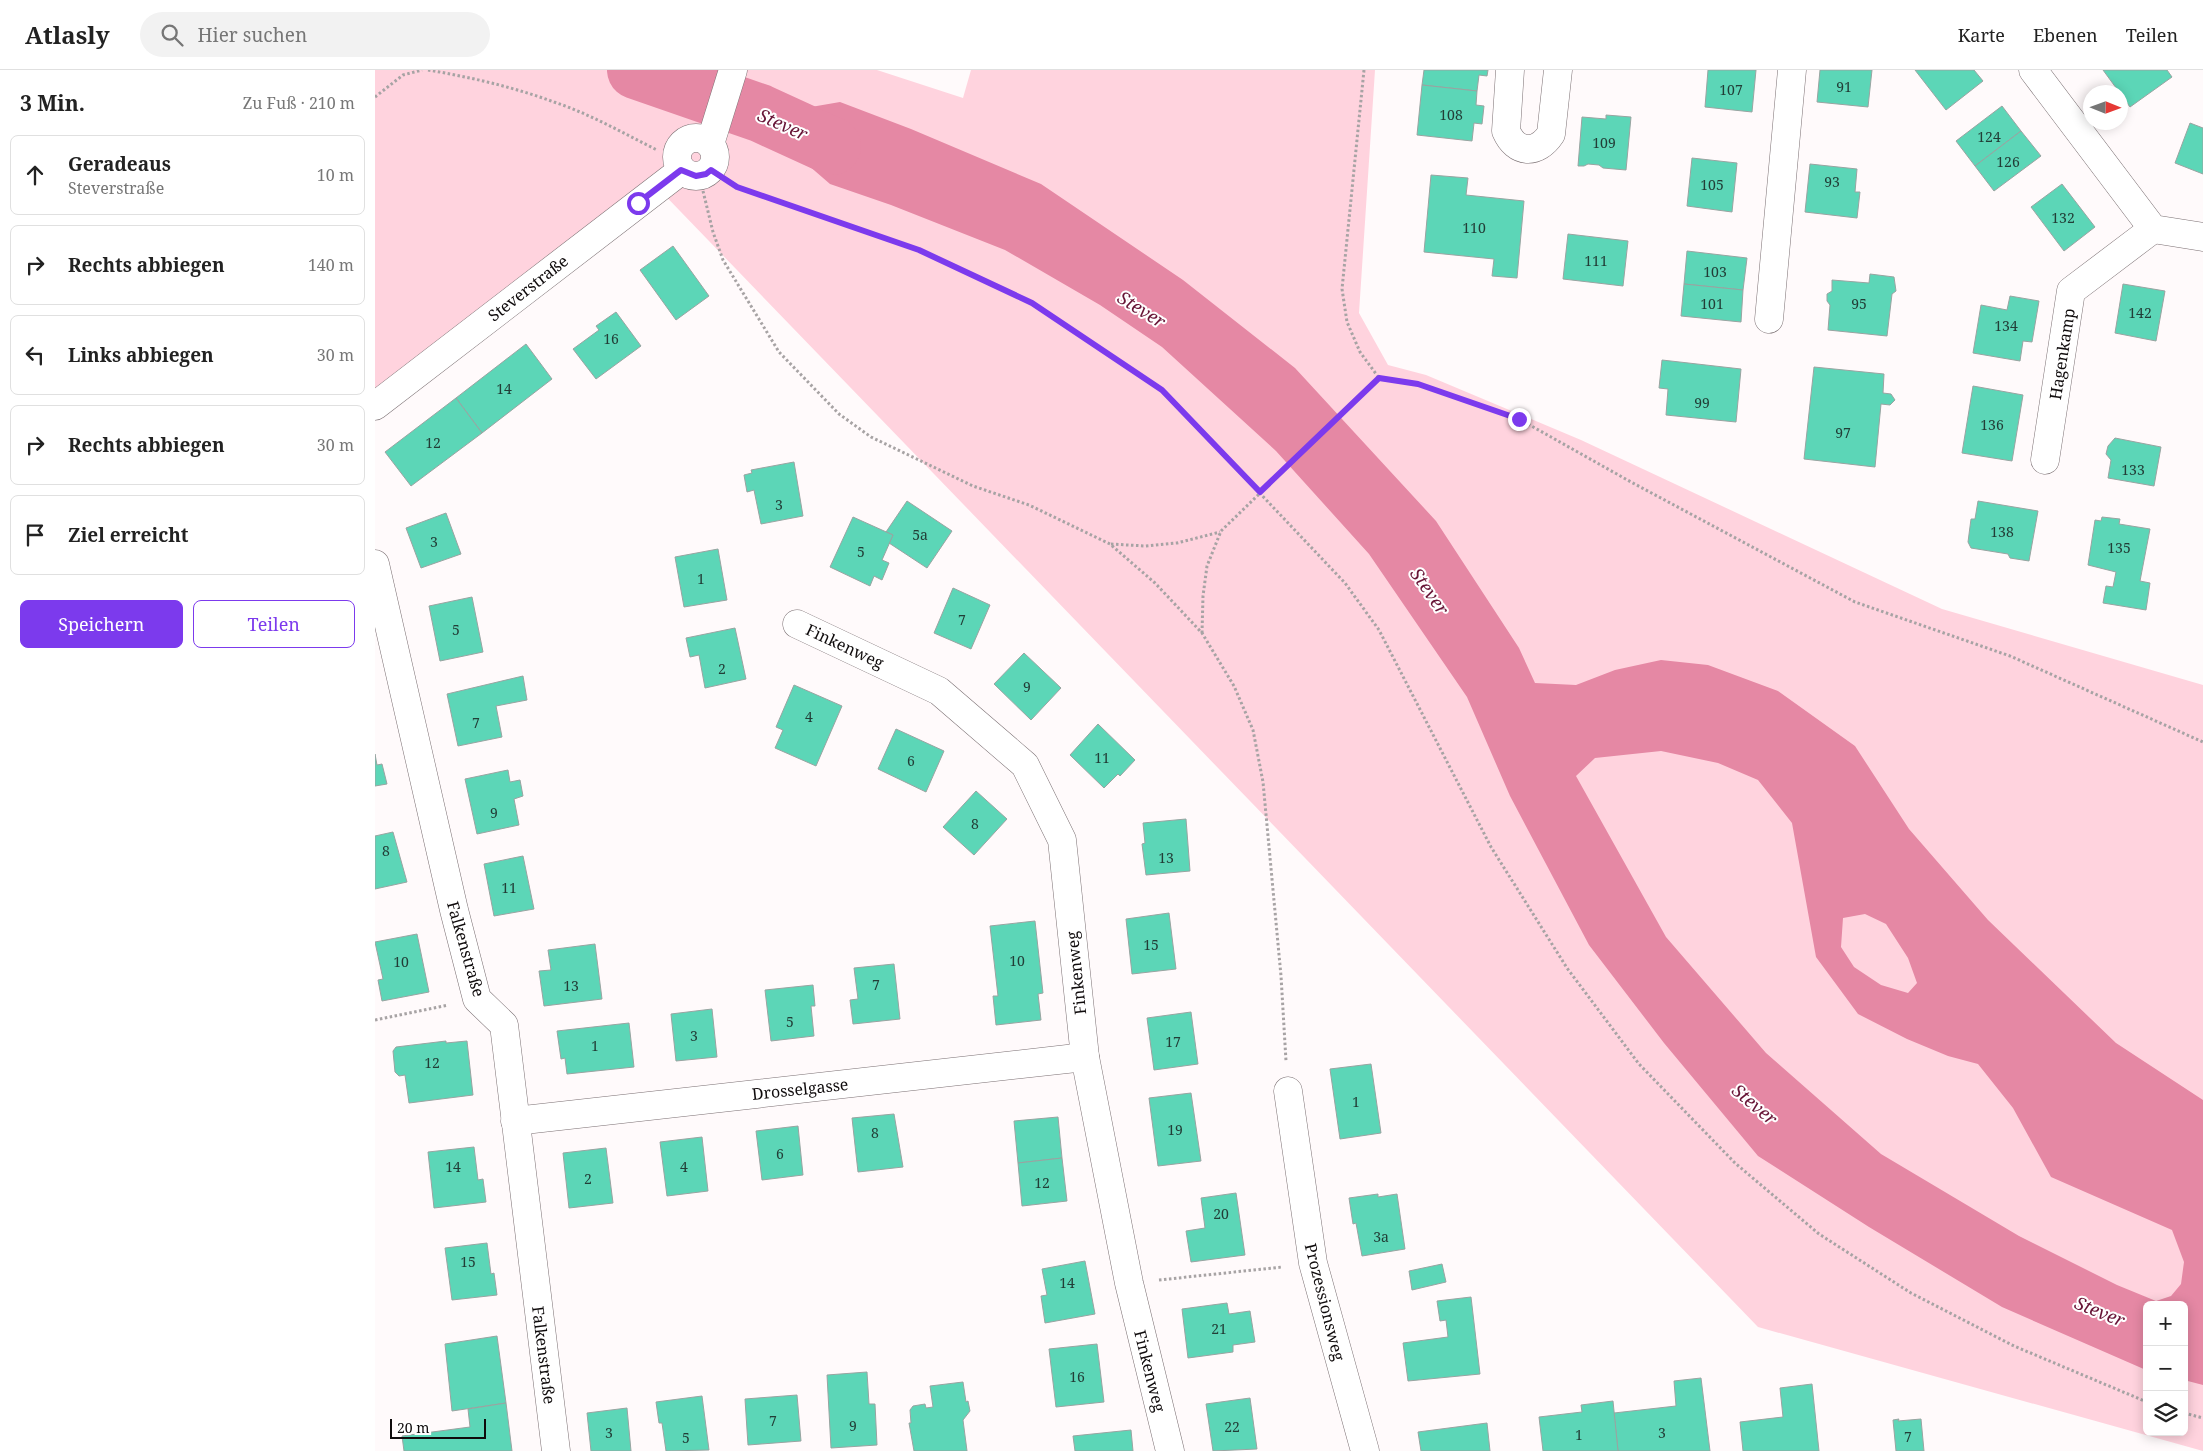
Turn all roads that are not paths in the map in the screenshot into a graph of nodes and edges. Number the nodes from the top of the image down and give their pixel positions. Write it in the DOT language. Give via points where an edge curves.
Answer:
graph roads {
  1 [pos="733,70"];
  2 [pos="1511,70"];
  3 [pos="1558,70"];
  4 [pos="1792,70"];
  5 [pos="2033,70"];
  6 [pos="2153,229"];
  7 [pos="2203,237"];
  8 [pos="1769,320"];
  9 [pos="375,406"];
  10 [pos="2045,460"];
  11 [pos="375,564"];
  12 [pos="797,624"];
  13 [pos="1085,1056"];
  14 [pos="1287,1091"];
  15 [pos="515,1121"];
  16 [pos="556,1451"];
  17 [pos="1170,1451"];
  18 [pos="1365,1451"];
  1 -- 9 [label="street, Steverstraße" via="699,159"];
  2 -- 3 [label="street" via="1505,131 1517,146 1527,149 1537,148 1551,134"];
  4 -- 8 [label="street"];
  5 -- 6 [label="street"];
  6 -- 7 [label="street"];
  6 -- 10 [label="street, Hagenkamp" via="2071,291"];
  11 -- 15 [label="street, Falkenstraße" via="477,999 503,1025"];
  12 -- 13 [label="street, Finkenweg" via="939,691 1025,765 1062,840"];
  13 -- 15 [label="street, Drosselgasse"];
  13 -- 17 [label="street, Finkenweg" via="1129,1283"];
  14 -- 18 [label="street, Prozessionsweg" via="1313,1263"];
  15 -- 16 [label="street, Falkenstraße"];
}
